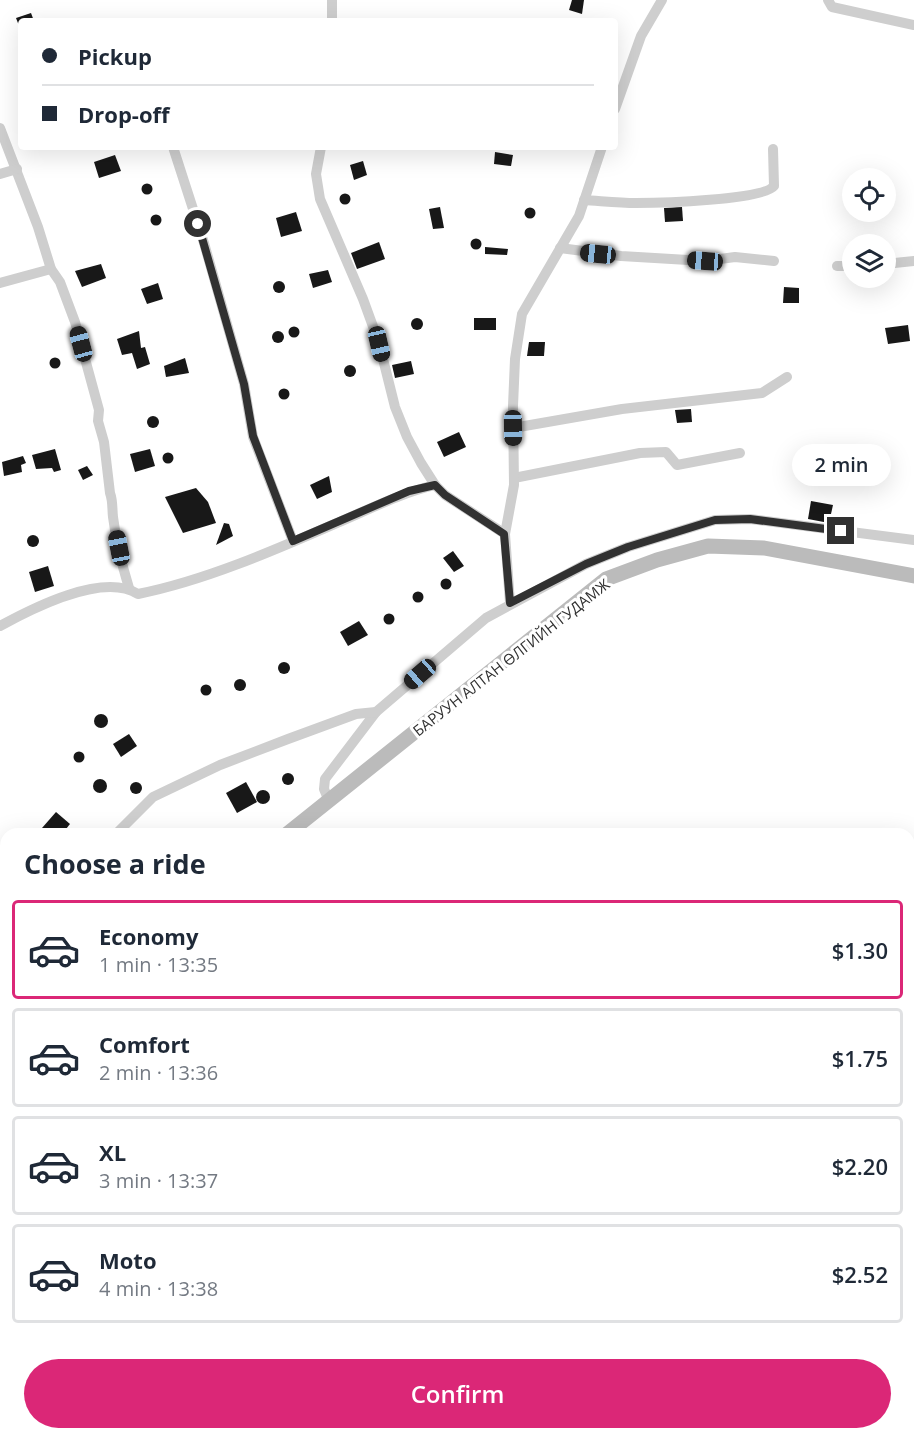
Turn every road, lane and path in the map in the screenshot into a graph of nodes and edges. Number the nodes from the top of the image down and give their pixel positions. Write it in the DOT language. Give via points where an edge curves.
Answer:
graph roads {
  1 [pos="332,0"];
  2 [pos="662,0"];
  3 [pos="828,0"];
  4 [pos="332,18"];
  5 [pos="914,25"];
  6 [pos="618,101"];
  7 [pos="0,128"];
  8 [pos="773,149"];
  9 [pos="174,150"];
  10 [pos="320,150"];
  11 [pos="601,150"];
  12 [pos="17,169"];
  13 [pos="0,174"];
  14 [pos="584,200"];
  15 [pos="560,248"];
  16 [pos="774,261"];
  17 [pos="914,261"];
  18 [pos="896,263"];
  19 [pos="837,266"];
  20 [pos="842,266"];
  21 [pos="51,269"];
  22 [pos="0,283"];
  23 [pos="787,377"];
  24 [pos="513,428"];
  25 [pos="740,453"];
  26 [pos="514,478"];
  27 [pos="435,485"];
  28 [pos="504,534"];
  29 [pos="914,540"];
  30 [pos="293,541"];
  31 [pos="914,576"];
  32 [pos="129,588"];
  33 [pos="510,603"];
  34 [pos="0,626"];
  35 [pos="376,712"];
  36 [pos="328,801"];
  37 [pos="122,828"];
  38 [pos="294,828"];
  1 -- 4 [label="street"];
  2 -- 6 [label="street" via="641,36"];
  3 -- 5 [label="street" via="832,7"];
  7 -- 12 [label="street"];
  8 -- 14 [label="street" via="775,181 770,191 635,203"];
  9 -- 30 [label="street" via="244,384 253,436"];
  10 -- 27 [label="street" via="316,174 320,199 375,332 407,437"];
  11 -- 14 [label="street"];
  12 -- 13 [label="street"];
  12 -- 21 [label="street"];
  14 -- 15 [label="street"];
  15 -- 16 [label="street" via="621,256"];
  15 -- 24 [label="street" via="522,314 515,359"];
  17 -- 18 [label="street"];
  19 -- 20 [label="street"];
  21 -- 22 [label="street"];
  21 -- 32 [label="street" via="75,322 99,410 112,514"];
  23 -- 24 [label="street" via="762,393 622,409"];
  24 -- 26 [label="street"];
  25 -- 26 [label="street" via="677,465 666,452 640,453"];
  26 -- 28 [label="street"];
  27 -- 28 [label="street"];
  27 -- 30 [label="street" via="409,491"];
  28 -- 33 [label="street"];
  29 -- 33 [label="street" via="769,520 715,520 617,551"];
  30 -- 32 [label="street" via="187,583 138,594"];
  31 -- 36 [label="main road, БАРУУН АЛТАН ӨЛГИЙН ГУДАМЖ" via="764,548 708,546 606,579"];
  32 -- 34 [label="street" via="104,588 54,599"];
  33 -- 35 [label="street" via="486,618"];
  35 -- 36 [label="street" via="325,779"];
  35 -- 37 [label="street" via="356,714 219,765 153,797"];
  36 -- 38 [label="main road, БАРУУН АЛТАН ӨЛГИЙН ГУДАМЖ"];
}
